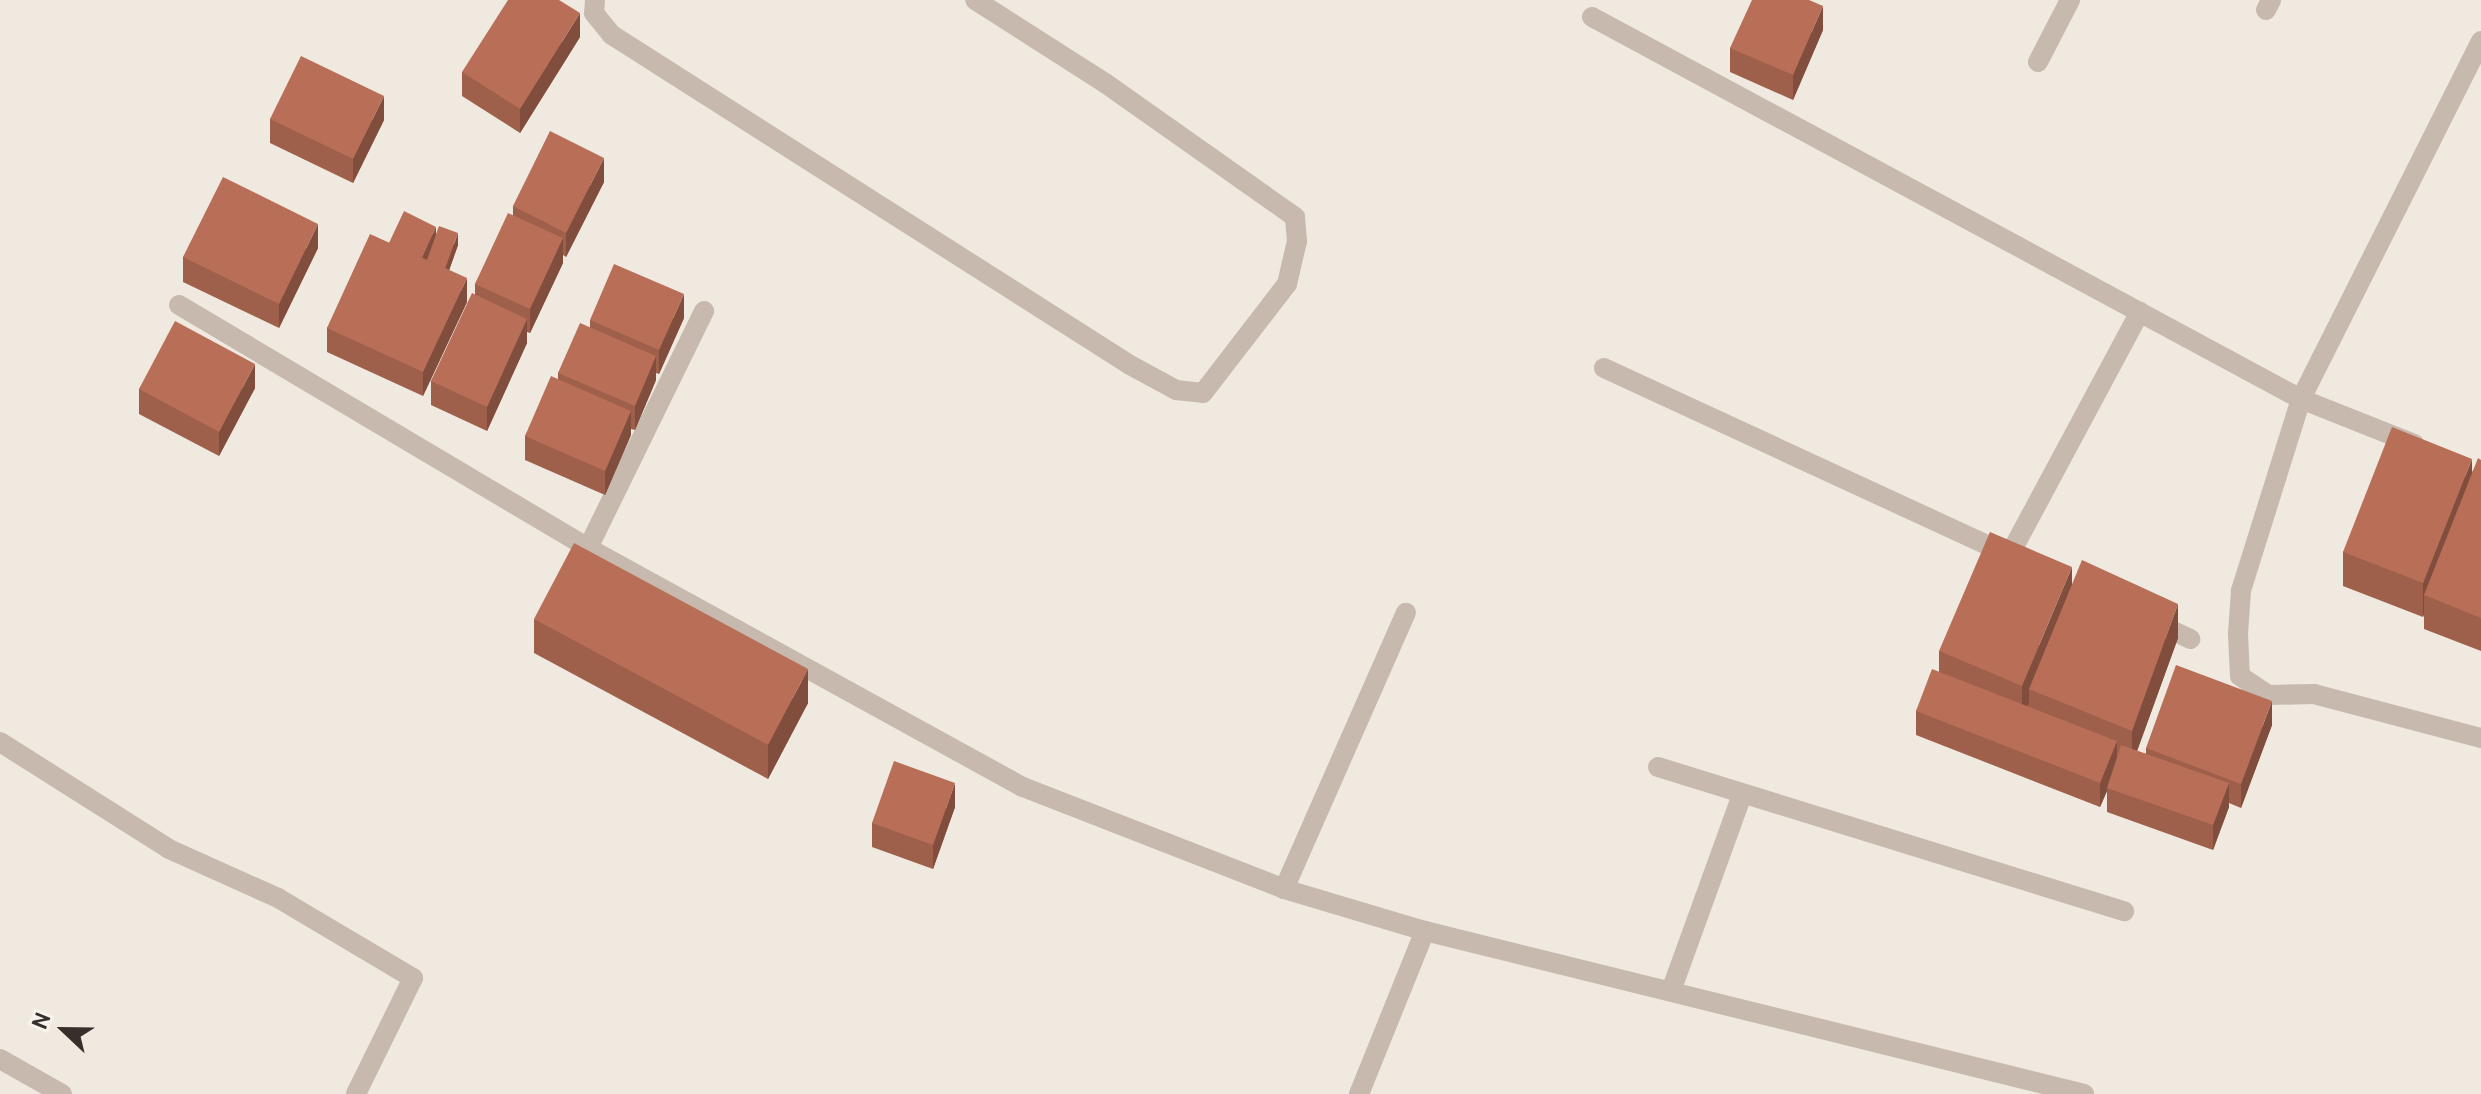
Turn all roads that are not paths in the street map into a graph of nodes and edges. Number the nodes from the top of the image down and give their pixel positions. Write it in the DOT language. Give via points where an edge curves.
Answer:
graph roads {
  1 [pos="595,0"];
  2 [pos="975,0"];
  3 [pos="2070,0"];
  4 [pos="1592,17"];
  5 [pos="2481,41"];
  6 [pos="2038,62"];
  7 [pos="179,305"];
  8 [pos="704,311"];
  9 [pos="2140,312"];
  10 [pos="1604,368"];
  11 [pos="2301,399"];
  12 [pos="2439,454"];
  13 [pos="588,548"];
  14 [pos="1406,613"];
  15 [pos="2135,613"];
  16 [pos="2191,639"];
  17 [pos="2481,738"];
  18 [pos="0,742"];
  19 [pos="1658,767"];
  20 [pos="1742,795"];
  21 [pos="1284,889"];
  22 [pos="2124,911"];
  23 [pos="1425,931"];
  24 [pos="1671,991"];
  25 [pos="0,1059"];
  26 [pos="364,1091"];
  27 [pos="62,1094"];
  28 [pos="1359,1094"];
  29 [pos="2084,1094"];
  1 -- 2 [label="street" via="594,13 612,35 1130,365 1176,390 1203,393 1287,284 1297,241 1295,217 1105,83"];
  3 -- 6 [label="street"];
  4 -- 9 [label="street"];
  5 -- 11 [label="street"];
  7 -- 13 [label="street"];
  8 -- 13 [label="street"];
  9 -- 10 [label="street" via="2016,559"];
  9 -- 11 [label="street"];
  11 -- 12 [label="street"];
  11 -- 17 [label="street" via="2241,591 2240,676 2268,695 2314,694"];
  13 -- 21 [label="street" via="1023,787"];
  14 -- 21 [label="street"];
  15 -- 16 [label="street"];
  18 -- 26 [label="street" via="169,849 278,898 413,978"];
  19 -- 20 [label="street"];
  20 -- 22 [label="street"];
  20 -- 24 [label="street"];
  21 -- 23 [label="street"];
  23 -- 24 [label="street"];
  23 -- 28 [label="street"];
  24 -- 29 [label="street"];
  25 -- 27 [label="street"];
}
